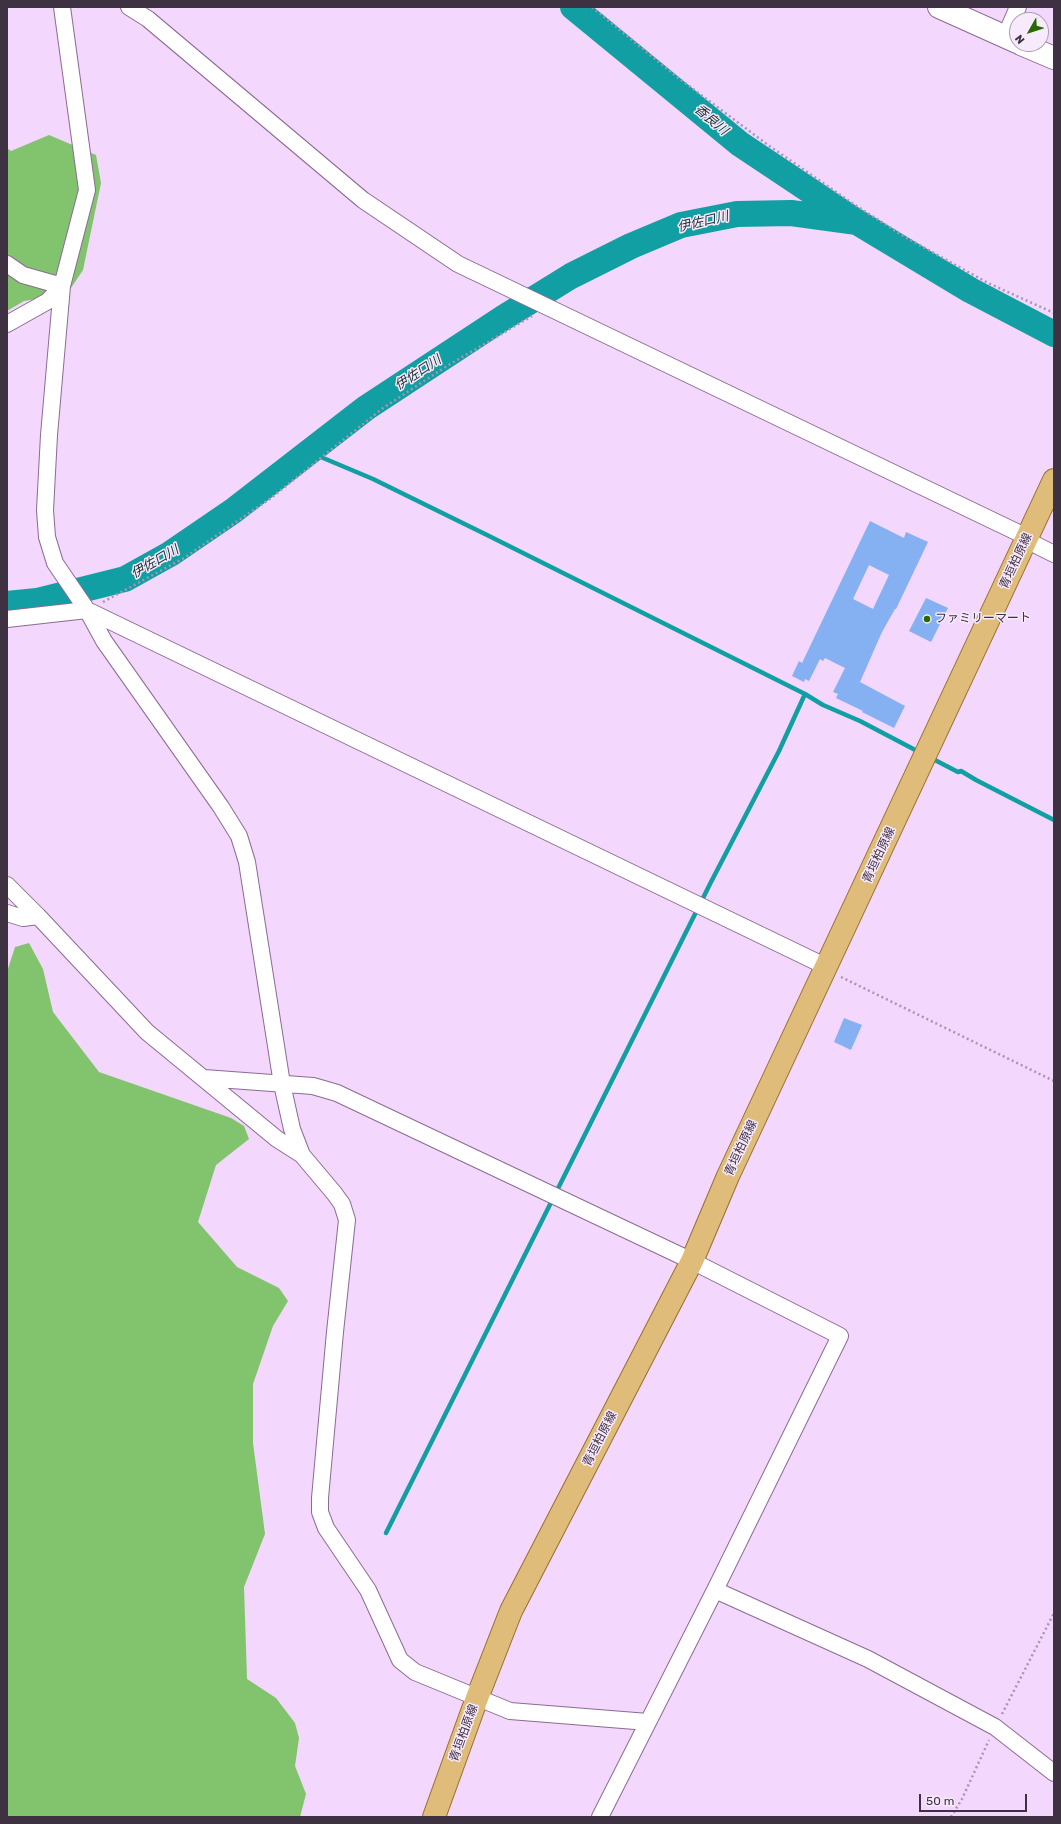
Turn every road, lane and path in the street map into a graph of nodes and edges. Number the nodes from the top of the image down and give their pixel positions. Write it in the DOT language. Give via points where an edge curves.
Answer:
graph roads {
  1 [pos="62,7"];
  2 [pos="129,7"];
  3 [pos="592,7"];
  4 [pos="938,7"];
  5 [pos="1009,39"];
  6 [pos="1040,52"];
  7 [pos="1054,58"];
  8 [pos="7,264"];
  9 [pos="62,286"];
  10 [pos="547,308"];
  11 [pos="1054,313"];
  12 [pos="7,324"];
  13 [pos="1054,480"];
  14 [pos="1026,539"];
  15 [pos="1054,554"];
  16 [pos="78,598"];
  17 [pos="7,619"];
  18 [pos="7,885"];
  19 [pos="7,913"];
  20 [pos="38,916"];
  21 [pos="826,968"];
  22 [pos="204,1078"];
  23 [pos="1054,1081"];
  24 [pos="282,1084"];
  25 [pos="302,1155"];
  26 [pos="692,1261"];
  27 [pos="715,1590"];
  28 [pos="1054,1613"];
  29 [pos="476,1698"];
  30 [pos="648,1722"];
  31 [pos="999,1730"];
  32 [pos="1054,1772"];
  33 [pos="434,1817"];
  34 [pos="600,1817"];
  35 [pos="951,1817"];
  1 -- 9 [label="street" via="87,190"];
  2 -- 10 [label="street" via="148,20 363,200 458,264"];
  3 -- 11 [label="path" via="683,82 855,205 905,237 988,283"];
  4 -- 5 [label="main road"];
  6 -- 7 [label="main road"];
  8 -- 9 [label="street" via="23,275"];
  9 -- 12 [label="street" via="48,301"];
  9 -- 16 [label="street" via="45,510 47,537 54,563"];
  10 -- 14 [label="street"];
  10 -- 16 [label="path" via="447,366 383,408 271,498 184,558"];
  13 -- 14 [label="main road, 青垣柏原線"];
  14 -- 15 [label="street"];
  14 -- 21 [label="main road, 青垣柏原線"];
  16 -- 17 [label="street"];
  16 -- 21 [label="street"];
  16 -- 24 [label="street" via="104,641 239,836 247,862"];
  18 -- 20 [label="street"];
  19 -- 20 [label="street" via="24,918"];
  20 -- 22 [label="street" via="147,1032"];
  21 -- 23 [label="path"];
  21 -- 26 [label="main road, 青垣柏原線" via="728,1176"];
  22 -- 24 [label="street"];
  22 -- 25 [label="street" via="277,1139"];
  24 -- 25 [label="street" via="292,1129"];
  24 -- 26 [label="street" via="313,1086 337,1093"];
  25 -- 29 [label="street" via="342,1204 347,1220 320,1512 326,1528 368,1590 400,1660 415,1672"];
  26 -- 27 [label="street" via="840,1336"];
  26 -- 29 [label="main road, 青垣柏原線" via="511,1611"];
  27 -- 30 [label="street"];
  27 -- 31 [label="street" via="868,1659"];
  28 -- 31 [label="path"];
  29 -- 30 [label="street" via="510,1711"];
  29 -- 33 [label="main road, 青垣柏原線"];
  30 -- 34 [label="street"];
  31 -- 32 [label="street"];
  31 -- 35 [label="path"];
}
